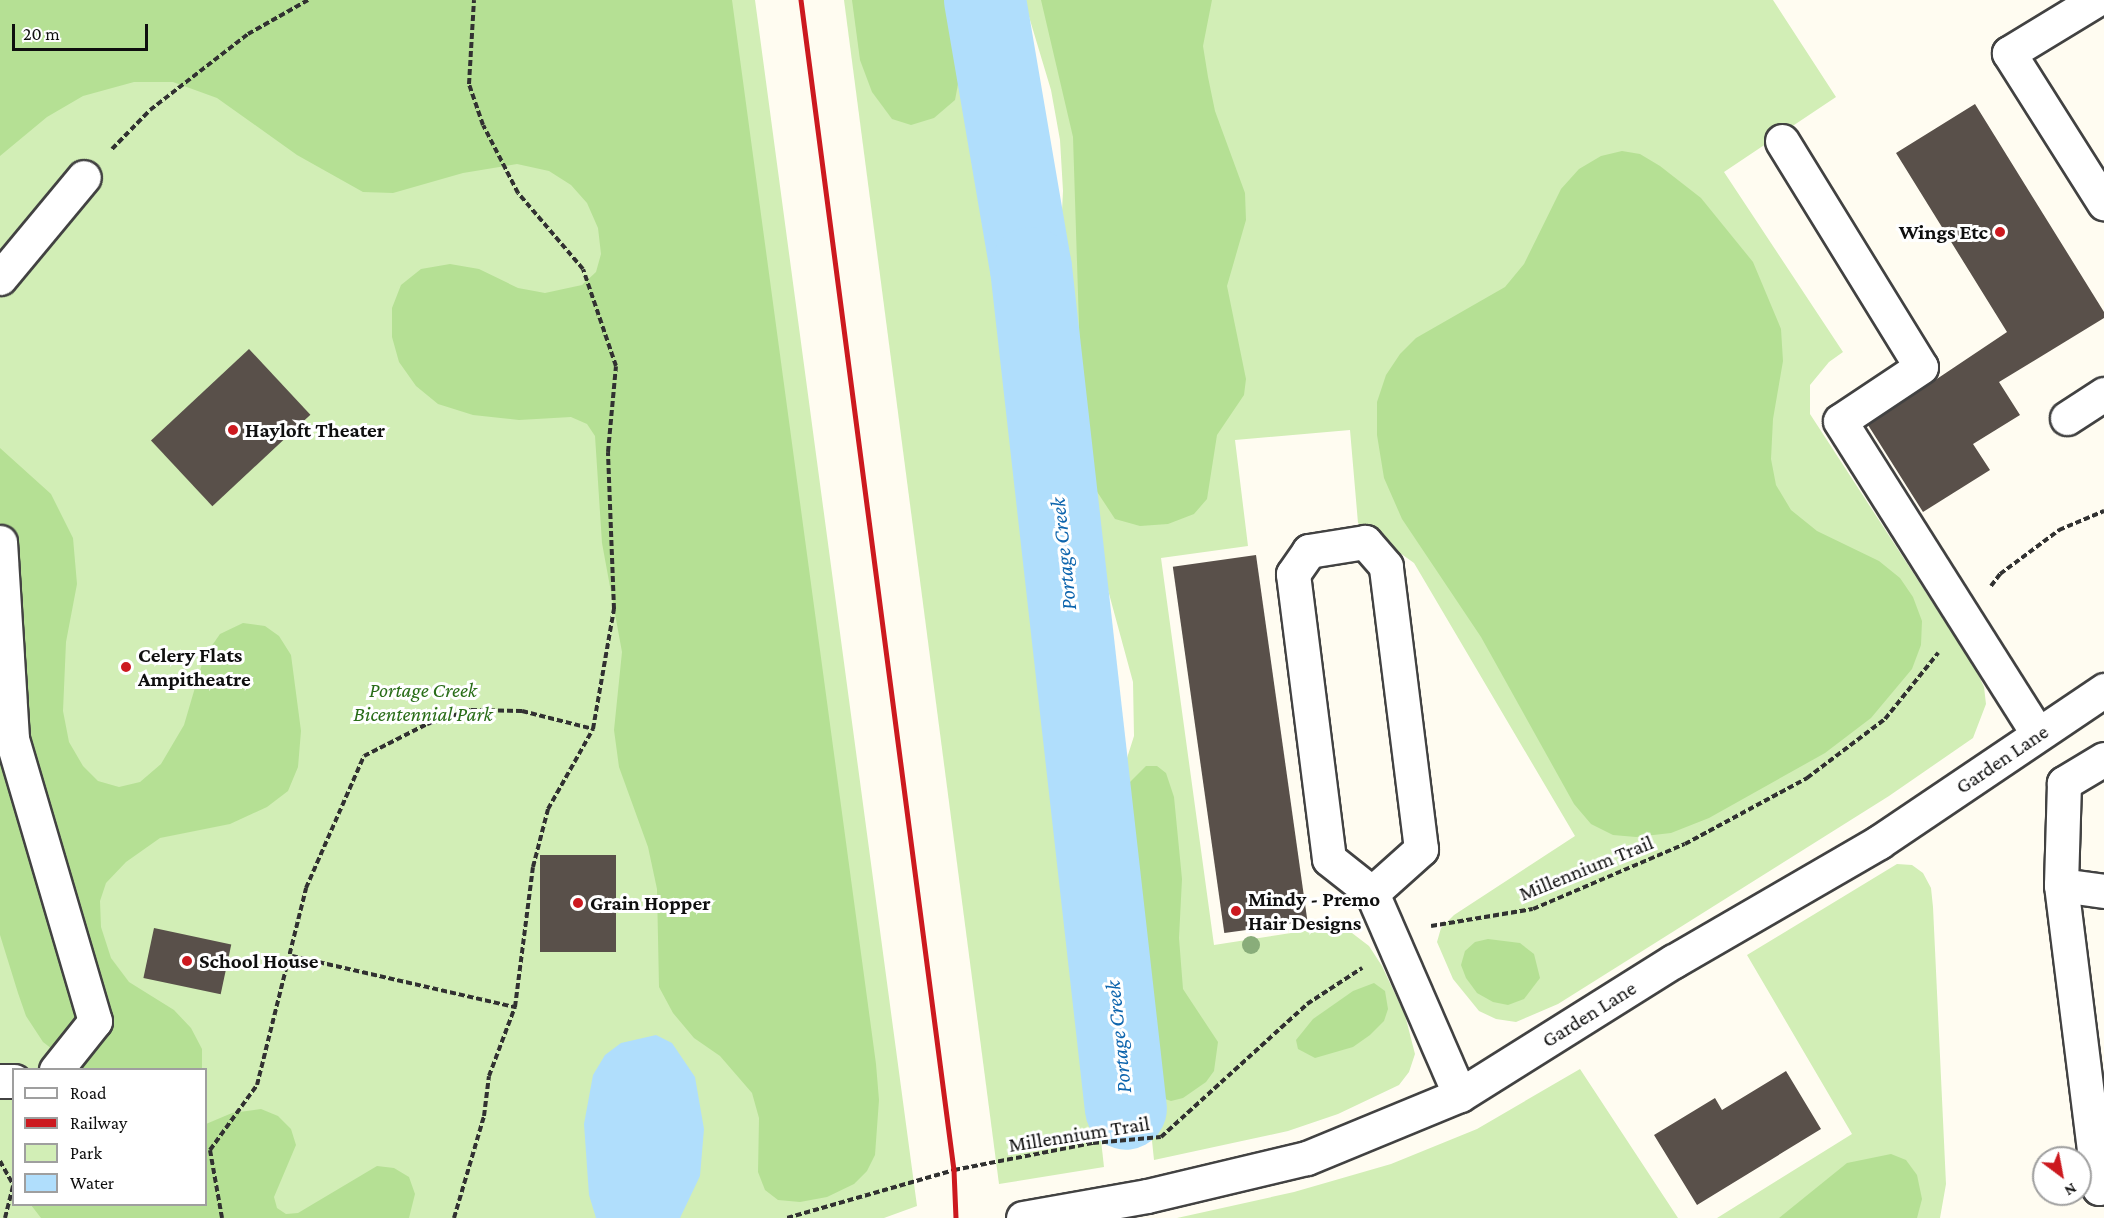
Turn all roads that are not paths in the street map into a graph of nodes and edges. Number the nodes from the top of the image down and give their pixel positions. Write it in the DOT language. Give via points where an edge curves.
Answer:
graph roads {
  1 [pos="2096,0"];
  2 [pos="1782,141"];
  3 [pos="84,177"];
  4 [pos="2104,203"];
  5 [pos="0,278"];
  6 [pos="2104,394"];
  7 [pos="2067,418"];
  8 [pos="0,542"];
  9 [pos="2104,690"];
  10 [pos="2038,734"];
  11 [pos="2104,759"];
  12 [pos="2061,885"];
  13 [pos="2104,891"];
  14 [pos="1372,893"];
  15 [pos="58,1068"];
  16 [pos="1460,1095"];
  17 [pos="2104,1187"];
  18 [pos="1023,1218"];
  1 -- 4 [label="street" via="2009,53"];
  2 -- 10 [label="street" via="1921,367 1840,422"];
  3 -- 5 [label="street"];
  6 -- 7 [label="street"];
  8 -- 15 [label="street" via="12,739 95,1021"];
  9 -- 10 [label="street, Garden Lane"];
  10 -- 16 [label="street, Garden Lane" via="1879,842 1674,961"];
  11 -- 12 [label="street" via="2064,783"];
  12 -- 13 [label="street"];
  12 -- 17 [label="street" via="2099,1188"];
  14 -- 14 [label="street" via="1421,849 1386,566 1365,542 1309,551 1293,574 1329,859"];
  14 -- 16 [label="street"];
  16 -- 18 [label="street, Garden Lane" via="1306,1158 1147,1196"];
}
